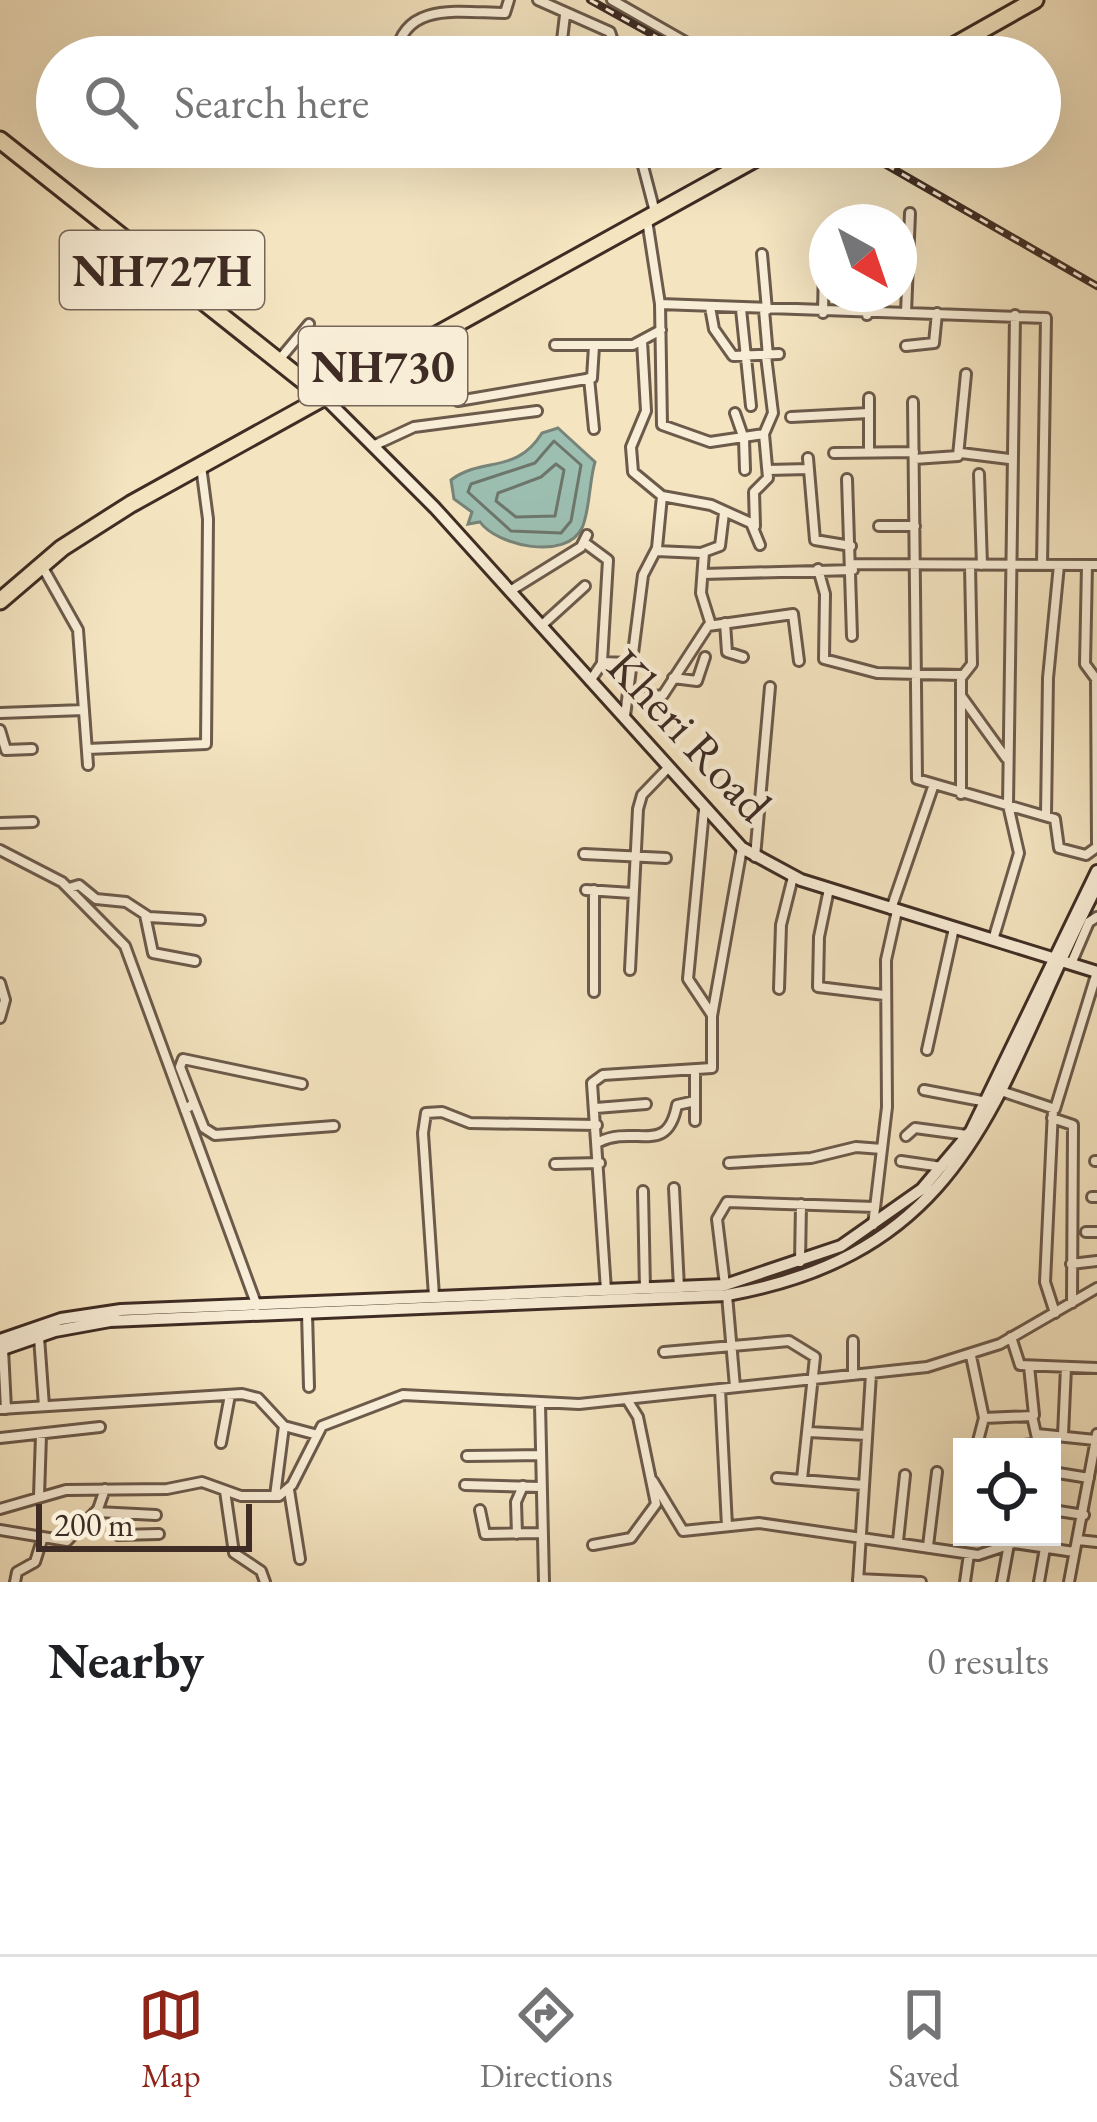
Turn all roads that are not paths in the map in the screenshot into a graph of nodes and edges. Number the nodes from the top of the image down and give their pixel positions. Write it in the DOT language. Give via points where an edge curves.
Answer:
graph roads {
  1 [pos="509,0"];
  2 [pos="538,0"];
  3 [pos="612,0"];
  4 [pos="1035,0"];
  5 [pos="565,15"];
  6 [pos="401,36"];
  7 [pos="562,36"];
  8 [pos="611,36"];
  9 [pos="675,36"];
  10 [pos="971,36"];
  11 [pos="0,140"];
  12 [pos="642,168"];
  13 [pos="738,168"];
  14 [pos="651,216"];
  15 [pos="762,254"];
  16 [pos="660,304"];
  17 [pos="710,308"];
  18 [pos="741,309"];
  19 [pos="766,310"];
  20 [pos="867,312"];
  21 [pos="823,313"];
  22 [pos="938,313"];
  23 [pos="906,314"];
  24 [pos="867,315"];
  25 [pos="1015,315"];
  26 [pos="310,324"];
  27 [pos="446,330"];
  28 [pos="661,330"];
  29 [pos="642,341"];
  30 [pos="555,345"];
  31 [pos="594,346"];
  32 [pos="906,346"];
  33 [pos="771,355"];
  34 [pos="748,356"];
  35 [pos="278,361"];
  36 [pos="966,374"];
  37 [pos="589,378"];
  38 [pos="325,398"];
  39 [pos="869,398"];
  40 [pos="913,402"];
  41 [pos="752,406"];
  42 [pos="537,411"];
  43 [pos="735,413"];
  44 [pos="869,413"];
  45 [pos="791,417"];
  46 [pos="594,429"];
  47 [pos="764,434"];
  48 [pos="744,439"];
  49 [pos="375,445"];
  50 [pos="869,452"];
  51 [pos="961,452"];
  52 [pos="834,453"];
  53 [pos="914,455"];
  54 [pos="1009,459"];
  55 [pos="201,466"];
  56 [pos="745,470"];
  57 [pos="768,470"];
  58 [pos="979,473"];
  59 [pos="847,479"];
  60 [pos="662,496"];
  61 [pos="724,512"];
  62 [pos="754,526"];
  63 [pos="879,526"];
  64 [pos="915,526"];
  65 [pos="760,545"];
  66 [pos="851,546"];
  67 [pos="656,551"];
  68 [pos="704,552"];
  69 [pos="41,565"];
  70 [pos="982,565"];
  71 [pos="1059,565"];
  72 [pos="916,566"];
  73 [pos="970,566"];
  74 [pos="1012,566"];
  75 [pos="1042,566"];
  76 [pos="1092,566"];
  77 [pos="853,567"];
  78 [pos="818,569"];
  79 [pos="704,574"];
  80 [pos="585,586"];
  81 [pos="510,591"];
  82 [pos="0,601"];
  83 [pos="724,623"];
  84 [pos="711,625"];
  85 [pos="542,626"];
  86 [pos="853,636"];
  87 [pos="705,657"];
  88 [pos="743,657"];
  89 [pos="799,661"];
  90 [pos="603,662"];
  91 [pos="629,664"];
  92 [pos="917,673"];
  93 [pos="962,674"];
  94 [pos="673,678"];
  95 [pos="590,681"];
  96 [pos="770,687"];
  97 [pos="961,695"];
  98 [pos="628,698"];
  99 [pos="84,710"];
  100 [pos="0,713"];
  101 [pos="624,719"];
  102 [pos="0,730"];
  103 [pos="32,748"];
  104 [pos="87,748"];
  105 [pos="1007,759"];
  106 [pos="88,765"];
  107 [pos="668,769"];
  108 [pos="933,787"];
  109 [pos="961,794"];
  110 [pos="1008,805"];
  111 [pos="704,810"];
  112 [pos="1046,815"];
  113 [pos="33,821"];
  114 [pos="0,824"];
  115 [pos="1097,845"];
  116 [pos="742,848"];
  117 [pos="0,850"];
  118 [pos="584,854"];
  119 [pos="634,856"];
  120 [pos="755,857"];
  121 [pos="666,858"];
  122 [pos="1097,871"];
  123 [pos="793,877"];
  124 [pos="1097,886"];
  125 [pos="71,887"];
  126 [pos="829,889"];
  127 [pos="632,893"];
  128 [pos="894,910"];
  129 [pos="146,915"];
  130 [pos="1097,917"];
  131 [pos="200,920"];
  132 [pos="954,928"];
  133 [pos="993,940"];
  134 [pos="1060,961"];
  135 [pos="195,962"];
  136 [pos="630,970"];
  137 [pos="1097,972"];
  138 [pos="0,982"];
  139 [pos="779,989"];
  140 [pos="594,992"];
  141 [pos="884,995"];
  142 [pos="712,1016"];
  143 [pos="0,1018"];
  144 [pos="926,1049"];
  145 [pos="694,1072"];
  146 [pos="302,1084"];
  147 [pos="924,1090"];
  148 [pos="1004,1092"];
  149 [pos="694,1101"];
  150 [pos="988,1103"];
  151 [pos="646,1104"];
  152 [pos="189,1107"];
  153 [pos="596,1108"];
  154 [pos="1053,1114"];
  155 [pos="694,1121"];
  156 [pos="597,1125"];
  157 [pos="334,1126"];
  158 [pos="906,1136"];
  159 [pos="968,1136"];
  160 [pos="598,1142"];
  161 [pos="882,1149"];
  162 [pos="901,1161"];
  163 [pos="600,1163"];
  164 [pos="729,1163"];
  165 [pos="555,1164"];
  166 [pos="944,1167"];
  167 [pos="674,1188"];
  168 [pos="643,1191"];
  169 [pos="801,1204"];
  170 [pos="875,1207"];
  171 [pos="872,1227"];
  172 [pos="1097,1261"];
  173 [pos="800,1263"];
  174 [pos="1071,1264"];
  175 [pos="679,1288"];
  176 [pos="1097,1288"];
  177 [pos="645,1289"];
  178 [pos="606,1290"];
  179 [pos="726,1290"];
  180 [pos="1072,1303"];
  181 [pos="434,1304"];
  182 [pos="258,1308"];
  183 [pos="307,1313"];
  184 [pos="1055,1313"];
  185 [pos="39,1336"];
  186 [pos="1011,1337"];
  187 [pos="853,1341"];
  188 [pos="1,1344"];
  189 [pos="731,1348"];
  190 [pos="664,1352"];
  191 [pos="971,1356"];
  192 [pos="1029,1366"];
  193 [pos="1066,1367"];
  194 [pos="1097,1368"];
  195 [pos="872,1374"];
  196 [pos="854,1376"];
  197 [pos="815,1378"];
  198 [pos="734,1387"];
  199 [pos="309,1388"];
  200 [pos="720,1389"];
  201 [pos="230,1395"];
  202 [pos="627,1400"];
  203 [pos="540,1404"];
  204 [pos="44,1406"];
  205 [pos="3,1409"];
  206 [pos="1034,1414"];
  207 [pos="984,1418"];
  208 [pos="284,1426"];
  209 [pos="100,1427"];
  210 [pos="809,1432"];
  211 [pos="314,1434"];
  212 [pos="40,1435"];
  213 [pos="866,1435"];
  214 [pos="1063,1435"];
  215 [pos="1096,1437"];
  216 [pos="0,1438"];
  217 [pos="979,1438"];
  218 [pos="1037,1438"];
  219 [pos="1050,1438"];
  220 [pos="220,1443"];
  221 [pos="541,1455"];
  222 [pos="466,1456"];
  223 [pos="937,1472"];
  224 [pos="1061,1473"];
  225 [pos="905,1475"];
  226 [pos="777,1478"];
  227 [pos="1089,1478"];
  228 [pos="802,1479"];
  229 [pos="653,1481"];
  230 [pos="862,1485"];
  231 [pos="465,1486"];
  232 [pos="523,1486"];
  233 [pos="541,1486"];
  234 [pos="106,1489"];
  235 [pos="225,1490"];
  236 [pos="289,1490"];
  237 [pos="39,1496"];
  238 [pos="274,1496"];
  239 [pos="0,1510"];
  240 [pos="480,1510"];
  241 [pos="1061,1511"];
  242 [pos="96,1512"];
  243 [pos="114,1514"];
  244 [pos="1084,1515"];
  245 [pos="156,1516"];
  246 [pos="727,1526"];
  247 [pos="0,1530"];
  248 [pos="542,1533"];
  249 [pos="159,1534"];
  250 [pos="517,1534"];
  251 [pos="859,1534"];
  252 [pos="42,1540"];
  253 [pos="1078,1540"];
  254 [pos="898,1541"];
  255 [pos="1097,1542"];
  256 [pos="593,1545"];
  257 [pos="928,1546"];
  258 [pos="999,1546"];
  259 [pos="1005,1546"];
  260 [pos="1035,1546"];
  261 [pos="1045,1548"];
  262 [pos="1074,1552"];
  263 [pos="969,1553"];
  264 [pos="301,1559"];
  265 [pos="858,1580"];
  266 [pos="15,1582"];
  267 [pos="265,1582"];
  268 [pos="544,1582"];
  269 [pos="921,1582"];
  270 [pos="965,1582"];
  271 [pos="1002,1582"];
  272 [pos="1039,1582"];
  273 [pos="1069,1582"];
  1 -- 6 [label="street" via="505,13 415,20"];
  2 -- 5 [label="street"];
  3 -- 9 [label="street"];
  4 -- 10 [label="highway"];
  5 -- 7 [label="street"];
  5 -- 8 [label="street"];
  11 -- 35 [label="highway, NH727H"];
  12 -- 14 [label="street"];
  13 -- 14 [label="highway, NH730"];
  14 -- 16 [label="street"];
  14 -- 27 [label="highway, NH730"];
  15 -- 19 [label="street"];
  16 -- 17 [label="street"];
  16 -- 28 [label="street"];
  17 -- 18 [label="street"];
  17 -- 34 [label="street" via="733,356"];
  18 -- 19 [label="street"];
  18 -- 34 [label="street"];
  19 -- 21 [label="street"];
  19 -- 33 [label="street"];
  20 -- 24 [label="street"];
  21 -- 24 [label="street"];
  22 -- 23 [label="street"];
  22 -- 25 [label="street"];
  22 -- 32 [label="street" via="934,343"];
  23 -- 24 [label="street"];
  25 -- 54 [label="street"];
  25 -- 75 [label="street" via="1049,323"];
  26 -- 35 [label="street"];
  27 -- 37 [label="street" via="455,401"];
  27 -- 38 [label="highway, NH730"];
  28 -- 29 [label="street"];
  28 -- 48 [label="street" via="662,425 710,442"];
  29 -- 31 [label="street"];
  29 -- 60 [label="street" via="646,411 631,465"];
  30 -- 31 [label="street"];
  31 -- 37 [label="street"];
  33 -- 34 [label="street"];
  33 -- 47 [label="street" via="773,413"];
  34 -- 41 [label="street"];
  35 -- 38 [label="highway, NH727H"];
  36 -- 51 [label="street"];
  37 -- 46 [label="street"];
  38 -- 49 [label="street, Kheri Road"];
  38 -- 55 [label="highway, NH730"];
  39 -- 44 [label="street"];
  40 -- 53 [label="street"];
  42 -- 49 [label="street" via="413,428"];
  43 -- 48 [label="street"];
  44 -- 45 [label="street"];
  44 -- 50 [label="street"];
  47 -- 48 [label="street"];
  47 -- 57 [label="street"];
  48 -- 56 [label="street"];
  49 -- 81 [label="street, Kheri Road"];
  50 -- 52 [label="street"];
  50 -- 53 [label="street"];
  51 -- 53 [label="street" via="949,459"];
  51 -- 54 [label="street"];
  53 -- 64 [label="street"];
  54 -- 74 [label="street"];
  55 -- 69 [label="highway, NH730"];
  55 -- 104 [label="street" via="208,519 206,744"];
  57 -- 62 [label="street" via="754,492"];
  57 -- 66 [label="street" via="808,463 815,540"];
  58 -- 70 [label="street"];
  59 -- 66 [label="street"];
  60 -- 61 [label="street"];
  60 -- 67 [label="street"];
  61 -- 62 [label="street"];
  61 -- 68 [label="street" via="722,544"];
  62 -- 65 [label="street"];
  63 -- 64 [label="street"];
  64 -- 72 [label="street"];
  66 -- 77 [label="street"];
  67 -- 68 [label="street"];
  67 -- 91 [label="street" via="644,570"];
  68 -- 79 [label="street"];
  69 -- 82 [label="highway, NH730"];
  69 -- 99 [label="street" via="74,620"];
  70 -- 73 [label="street"];
  70 -- 74 [label="street"];
  71 -- 75 [label="street"];
  71 -- 76 [label="street"];
  71 -- 112 [label="street"];
  72 -- 73 [label="street"];
  72 -- 77 [label="street"];
  72 -- 92 [label="street"];
  73 -- 93 [label="street" via="972,664"];
  74 -- 75 [label="street"];
  74 -- 105 [label="street"];
  76 -- 115 [label="street" via="1085,664 1096,679"];
  77 -- 78 [label="street"];
  77 -- 86 [label="street"];
  78 -- 79 [label="street"];
  78 -- 92 [label="street" via="824,659"];
  79 -- 84 [label="street"];
  80 -- 85 [label="street"];
  81 -- 85 [label="street, Kheri Road"];
  81 -- 90 [label="street" via="586,539 608,560"];
  83 -- 84 [label="street"];
  83 -- 88 [label="street" via="727,652"];
  83 -- 89 [label="street" via="793,614"];
  84 -- 94 [label="street"];
  85 -- 95 [label="street, Kheri Road"];
  87 -- 94 [label="street" via="697,681"];
  90 -- 91 [label="street"];
  90 -- 95 [label="street"];
  91 -- 98 [label="street"];
  92 -- 93 [label="street"];
  92 -- 108 [label="street" via="916,776"];
  93 -- 97 [label="street"];
  94 -- 98 [label="street" via="658,697"];
  95 -- 101 [label="street, Kheri Road"];
  96 -- 120 [label="street"];
  97 -- 105 [label="street"];
  97 -- 109 [label="street"];
  98 -- 101 [label="street"];
  99 -- 100 [label="street"];
  99 -- 104 [label="street"];
  101 -- 107 [label="street, Kheri Road"];
  102 -- 103 [label="street" via="7,750"];
  104 -- 106 [label="street"];
  105 -- 110 [label="street"];
  107 -- 111 [label="street, Kheri Road"];
  107 -- 119 [label="street" via="639,802"];
  108 -- 109 [label="street"];
  108 -- 128 [label="street"];
  109 -- 110 [label="street"];
  110 -- 112 [label="street"];
  110 -- 133 [label="street" via="1019,853"];
  111 -- 116 [label="street, Kheri Road"];
  111 -- 142 [label="street" via="688,979"];
  112 -- 115 [label="street" via="1058,821 1062,851 1080,856"];
  113 -- 114 [label="street"];
  116 -- 120 [label="street, Kheri Road"];
  116 -- 142 [label="street"];
  117 -- 125 [label="street"];
  118 -- 119 [label="street"];
  119 -- 121 [label="street"];
  119 -- 127 [label="street"];
  120 -- 123 [label="street, Kheri Road"];
  122 -- 134 [label="street"];
  123 -- 126 [label="street, Kheri Road"];
  123 -- 139 [label="street"];
  124 -- 134 [label="street"];
  125 -- 129 [label="street"];
  125 -- 152 [label="street" via="125,946"];
  126 -- 128 [label="street, Kheri Road"];
  126 -- 141 [label="street" via="818,987"];
  127 -- 136 [label="street"];
  127 -- 140 [label="street" via="590,890"];
  128 -- 132 [label="street, Kheri Road"];
  128 -- 141 [label="street"];
  129 -- 131 [label="street"];
  129 -- 135 [label="street" via="152,953"];
  130 -- 134 [label="street"];
  132 -- 133 [label="street, Kheri Road"];
  132 -- 144 [label="street"];
  133 -- 134 [label="street, Kheri Road"];
  134 -- 137 [label="street, Kheri Road"];
  134 -- 148 [label="street"];
  134 -- 150 [label="street"];
  137 -- 154 [label="street"];
  138 -- 143 [label="street"];
  141 -- 161 [label="street"];
  142 -- 145 [label="street" via="712,1068"];
  145 -- 149 [label="street"];
  145 -- 153 [label="street" via="597,1076"];
  146 -- 152 [label="street" via="186,1058 180,1067"];
  147 -- 150 [label="street"];
  148 -- 154 [label="street"];
  148 -- 179 [label="street" via="958,1163 902,1219 819,1268"];
  149 -- 155 [label="street"];
  149 -- 160 [label="street" via="677,1105 662,1135"];
  150 -- 159 [label="street"];
  151 -- 153 [label="street"];
  152 -- 157 [label="street" via="215,1135"];
  152 -- 182 [label="street"];
  153 -- 156 [label="street"];
  154 -- 174 [label="street" via="1073,1125"];
  154 -- 184 [label="street" via="1046,1282"];
  156 -- 160 [label="street"];
  156 -- 181 [label="street" via="470,1123 426,1113"];
  158 -- 159 [label="street" via="915,1128"];
  159 -- 166 [label="street"];
  160 -- 163 [label="street"];
  161 -- 164 [label="street"];
  161 -- 170 [label="street"];
  162 -- 166 [label="street"];
  163 -- 165 [label="street"];
  163 -- 178 [label="street"];
  166 -- 171 [label="street"];
  167 -- 175 [label="street"];
  168 -- 177 [label="street"];
  169 -- 170 [label="street"];
  169 -- 173 [label="street"];
  169 -- 179 [label="street" via="723,1205 717,1219"];
  170 -- 171 [label="street"];
  171 -- 173 [label="street"];
  172 -- 174 [label="street"];
  173 -- 179 [label="street"];
  174 -- 180 [label="street"];
  175 -- 177 [label="street"];
  175 -- 179 [label="street"];
  176 -- 180 [label="street"];
  177 -- 178 [label="street"];
  178 -- 181 [label="street"];
  179 -- 181 [label="street"];
  179 -- 189 [label="street"];
  180 -- 184 [label="street"];
  181 -- 182 [label="street"];
  181 -- 183 [label="street"];
  182 -- 183 [label="street"];
  182 -- 185 [label="street"];
  182 -- 188 [label="street" via="75,1316"];
  183 -- 199 [label="street"];
  184 -- 186 [label="street"];
  185 -- 188 [label="street"];
  185 -- 204 [label="street"];
  186 -- 191 [label="street"];
  186 -- 192 [label="street" via="1016,1363"];
  187 -- 196 [label="street"];
  188 -- 205 [label="street"];
  189 -- 190 [label="street"];
  189 -- 197 [label="street" via="793,1342 815,1357"];
  189 -- 198 [label="street"];
  191 -- 195 [label="street"];
  191 -- 207 [label="street"];
  192 -- 193 [label="street"];
  192 -- 206 [label="street"];
  193 -- 194 [label="street"];
  193 -- 214 [label="street"];
  195 -- 196 [label="street"];
  195 -- 213 [label="street"];
  196 -- 197 [label="street"];
  197 -- 198 [label="street"];
  197 -- 210 [label="street"];
  198 -- 200 [label="street"];
  200 -- 202 [label="street"];
  200 -- 246 [label="street"];
  201 -- 204 [label="street"];
  201 -- 208 [label="street" via="258,1398"];
  201 -- 220 [label="street"];
  202 -- 203 [label="street"];
  202 -- 229 [label="street"];
  203 -- 211 [label="street" via="403,1395"];
  203 -- 221 [label="street"];
  204 -- 205 [label="street"];
  207 -- 217 [label="street"];
  207 -- 218 [label="street" via="1030,1415"];
  208 -- 211 [label="street"];
  208 -- 238 [label="street"];
  209 -- 212 [label="street"];
  210 -- 213 [label="street"];
  210 -- 228 [label="street"];
  211 -- 236 [label="street"];
  212 -- 216 [label="street"];
  212 -- 237 [label="street"];
  213 -- 230 [label="street"];
  214 -- 215 [label="street"];
  214 -- 219 [label="street"];
  215 -- 227 [label="street"];
  221 -- 222 [label="street"];
  221 -- 233 [label="street"];
  223 -- 257 [label="street"];
  224 -- 227 [label="street"];
  225 -- 254 [label="street"];
  226 -- 228 [label="street"];
  227 -- 244 [label="street"];
  228 -- 230 [label="street"];
  229 -- 246 [label="street" via="680,1529"];
  229 -- 256 [label="street" via="654,1510 637,1534"];
  230 -- 251 [label="street"];
  231 -- 232 [label="street"];
  232 -- 233 [label="street"];
  232 -- 250 [label="street"];
  233 -- 248 [label="street"];
  234 -- 235 [label="street" via="202,1482"];
  234 -- 237 [label="street"];
  234 -- 242 [label="street"];
  235 -- 238 [label="street"];
  235 -- 267 [label="street" via="234,1553"];
  236 -- 238 [label="street"];
  236 -- 264 [label="street"];
  237 -- 239 [label="street"];
  240 -- 250 [label="street" via="485,1534"];
  241 -- 244 [label="street"];
  242 -- 243 [label="street"];
  242 -- 252 [label="street" via="67,1541"];
  243 -- 245 [label="street"];
  243 -- 249 [label="street" via="118,1535"];
  244 -- 253 [label="street"];
  246 -- 251 [label="street"];
  247 -- 252 [label="street"];
  248 -- 250 [label="street"];
  248 -- 268 [label="street"];
  251 -- 254 [label="street"];
  251 -- 265 [label="street"];
  252 -- 266 [label="street" via="35,1562"];
  253 -- 255 [label="street"];
  253 -- 262 [label="street"];
  254 -- 257 [label="street"];
  257 -- 263 [label="street"];
  258 -- 263 [label="street"];
  259 -- 271 [label="street"];
  260 -- 261 [label="street"];
  261 -- 262 [label="street"];
  261 -- 272 [label="street"];
  262 -- 273 [label="street"];
  263 -- 270 [label="street"];
  265 -- 269 [label="street"];
}
